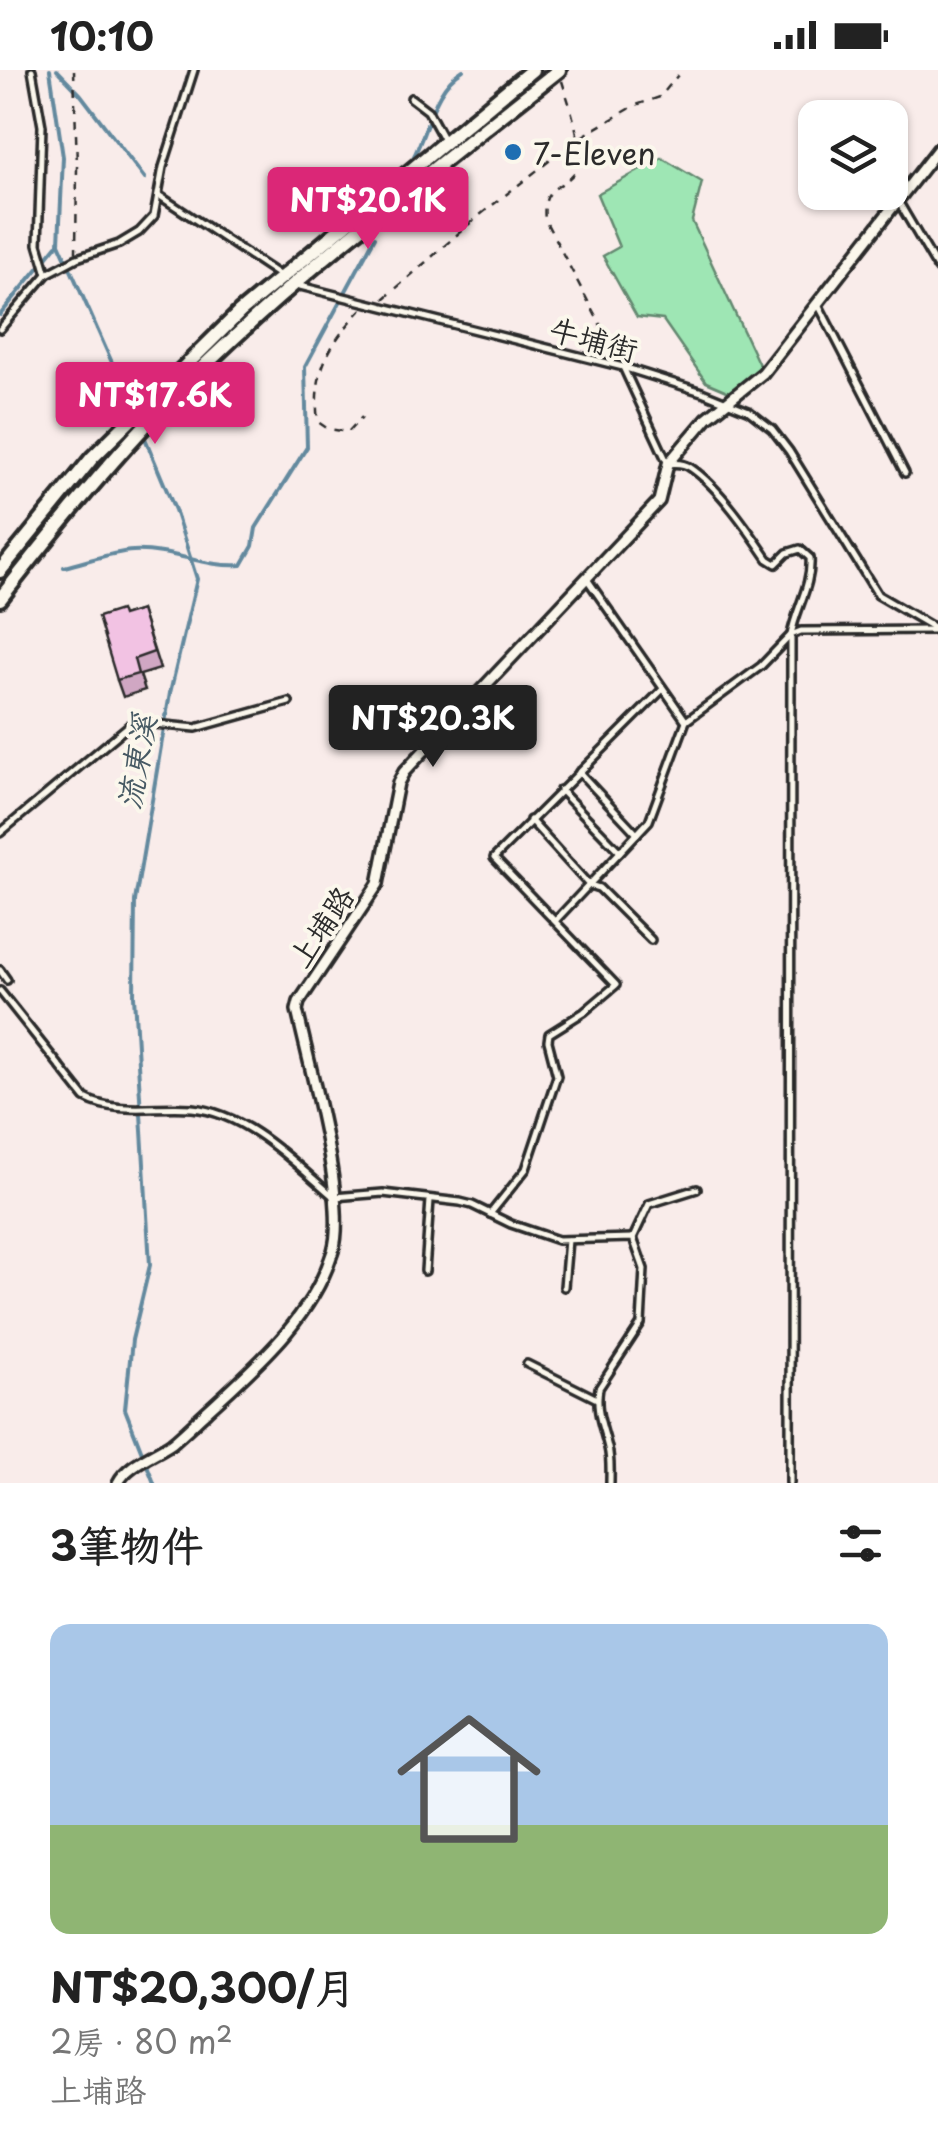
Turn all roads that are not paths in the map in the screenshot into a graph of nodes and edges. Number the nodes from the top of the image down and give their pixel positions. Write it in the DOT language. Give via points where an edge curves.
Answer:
graph roads {
  1 [pos="32,70"];
  2 [pos="194,70"];
  3 [pos="532,70"];
  4 [pos="559,70"];
  5 [pos="410,98"];
  6 [pos="445,142"];
  7 [pos="938,149"];
  8 [pos="908,188"];
  9 [pos="160,196"];
  10 [pos="891,210"];
  11 [pos="903,210"];
  12 [pos="938,270"];
  13 [pos="47,274"];
  14 [pos="280,276"];
  15 [pos="296,286"];
  16 [pos="818,304"];
  17 [pos="0,329"];
  18 [pos="623,367"];
  19 [pos="730,403"];
  20 [pos="668,464"];
  21 [pos="905,472"];
  22 [pos="0,571"];
  23 [pos="587,580"];
  24 [pos="0,599"];
  25 [pos="938,630"];
  26 [pos="791,635"];
  27 [pos="662,690"];
  28 [pos="289,702"];
  29 [pos="686,721"];
  30 [pos="579,772"];
  31 [pos="560,790"];
  32 [pos="530,820"];
  33 [pos="0,833"];
  34 [pos="638,834"];
  35 [pos="620,852"];
  36 [pos="589,885"];
  37 [pos="556,920"];
  38 [pos="651,940"];
  39 [pos="0,970"];
  40 [pos="7,980"];
  41 [pos="0,991"];
  42 [pos="697,1189"];
  43 [pos="334,1197"];
  44 [pos="430,1200"];
  45 [pos="490,1214"];
  46 [pos="633,1238"];
  47 [pos="568,1240"];
  48 [pos="425,1272"];
  49 [pos="564,1287"];
  50 [pos="527,1364"];
  51 [pos="597,1399"];
  52 [pos="118,1483"];
  53 [pos="610,1483"];
  54 [pos="790,1483"];
  1 -- 13 [label="lane" via="42,126 38,244"];
  2 -- 9 [label="lane"];
  3 -- 6 [label="main road"];
  4 -- 15 [label="main road"];
  5 -- 6 [label="lane" via="428,111"];
  6 -- 14 [label="main road"];
  7 -- 8 [label="street, 上埔路"];
  9 -- 13 [label="lane" via="139,232"];
  9 -- 14 [label="lane, 牛埔街"];
  10 -- 16 [label="street, 上埔路"];
  11 -- 12 [label="lane"];
  13 -- 17 [label="lane"];
  14 -- 15 [label="lane, 牛埔街"];
  14 -- 22 [label="main road" via="118,430"];
  15 -- 18 [label="lane, 牛埔街"];
  15 -- 24 [label="main road" via="158,412"];
  16 -- 19 [label="street, 上埔路"];
  16 -- 21 [label="lane"];
  18 -- 19 [label="lane, 牛埔街"];
  18 -- 20 [label="lane"];
  19 -- 20 [label="street, 上埔路"];
  19 -- 25 [label="lane, 牛埔街" via="782,440 878,595"];
  20 -- 23 [label="street, 上埔路" via="658,501"];
  20 -- 26 [label="lane" via="690,468 768,559 776,564 800,549 810,558"];
  23 -- 27 [label="lane"];
  23 -- 43 [label="street, 上埔路" via="404,772 378,884 299,1002"];
  25 -- 26 [label="lane"];
  26 -- 29 [label="lane" via="762,666"];
  26 -- 54 [label="lane"];
  27 -- 29 [label="lane"];
  27 -- 30 [label="lane"];
  28 -- 33 [label="lane" via="196,728 134,722"];
  29 -- 34 [label="lane" via="649,822"];
  30 -- 31 [label="lane"];
  30 -- 34 [label="lane"];
  31 -- 32 [label="lane"];
  31 -- 35 [label="lane"];
  32 -- 36 [label="lane"];
  32 -- 37 [label="lane" via="494,858"];
  34 -- 35 [label="lane"];
  35 -- 36 [label="lane"];
  36 -- 37 [label="lane"];
  36 -- 38 [label="lane"];
  37 -- 45 [label="lane" via="616,985 549,1034 557,1076 526,1170"];
  39 -- 40 [label="lane"];
  41 -- 43 [label="lane" via="85,1098 100,1107 220,1112"];
  42 -- 46 [label="lane" via="649,1204"];
  43 -- 44 [label="lane" via="383,1193"];
  43 -- 52 [label="street, 上埔路" via="333,1250 287,1332 244,1378"];
  44 -- 45 [label="lane"];
  44 -- 48 [label="lane"];
  45 -- 47 [label="lane"];
  46 -- 47 [label="lane"];
  46 -- 51 [label="lane" via="644,1269 641,1324"];
  47 -- 49 [label="lane"];
  50 -- 51 [label="lane"];
  51 -- 53 [label="lane"];
}
